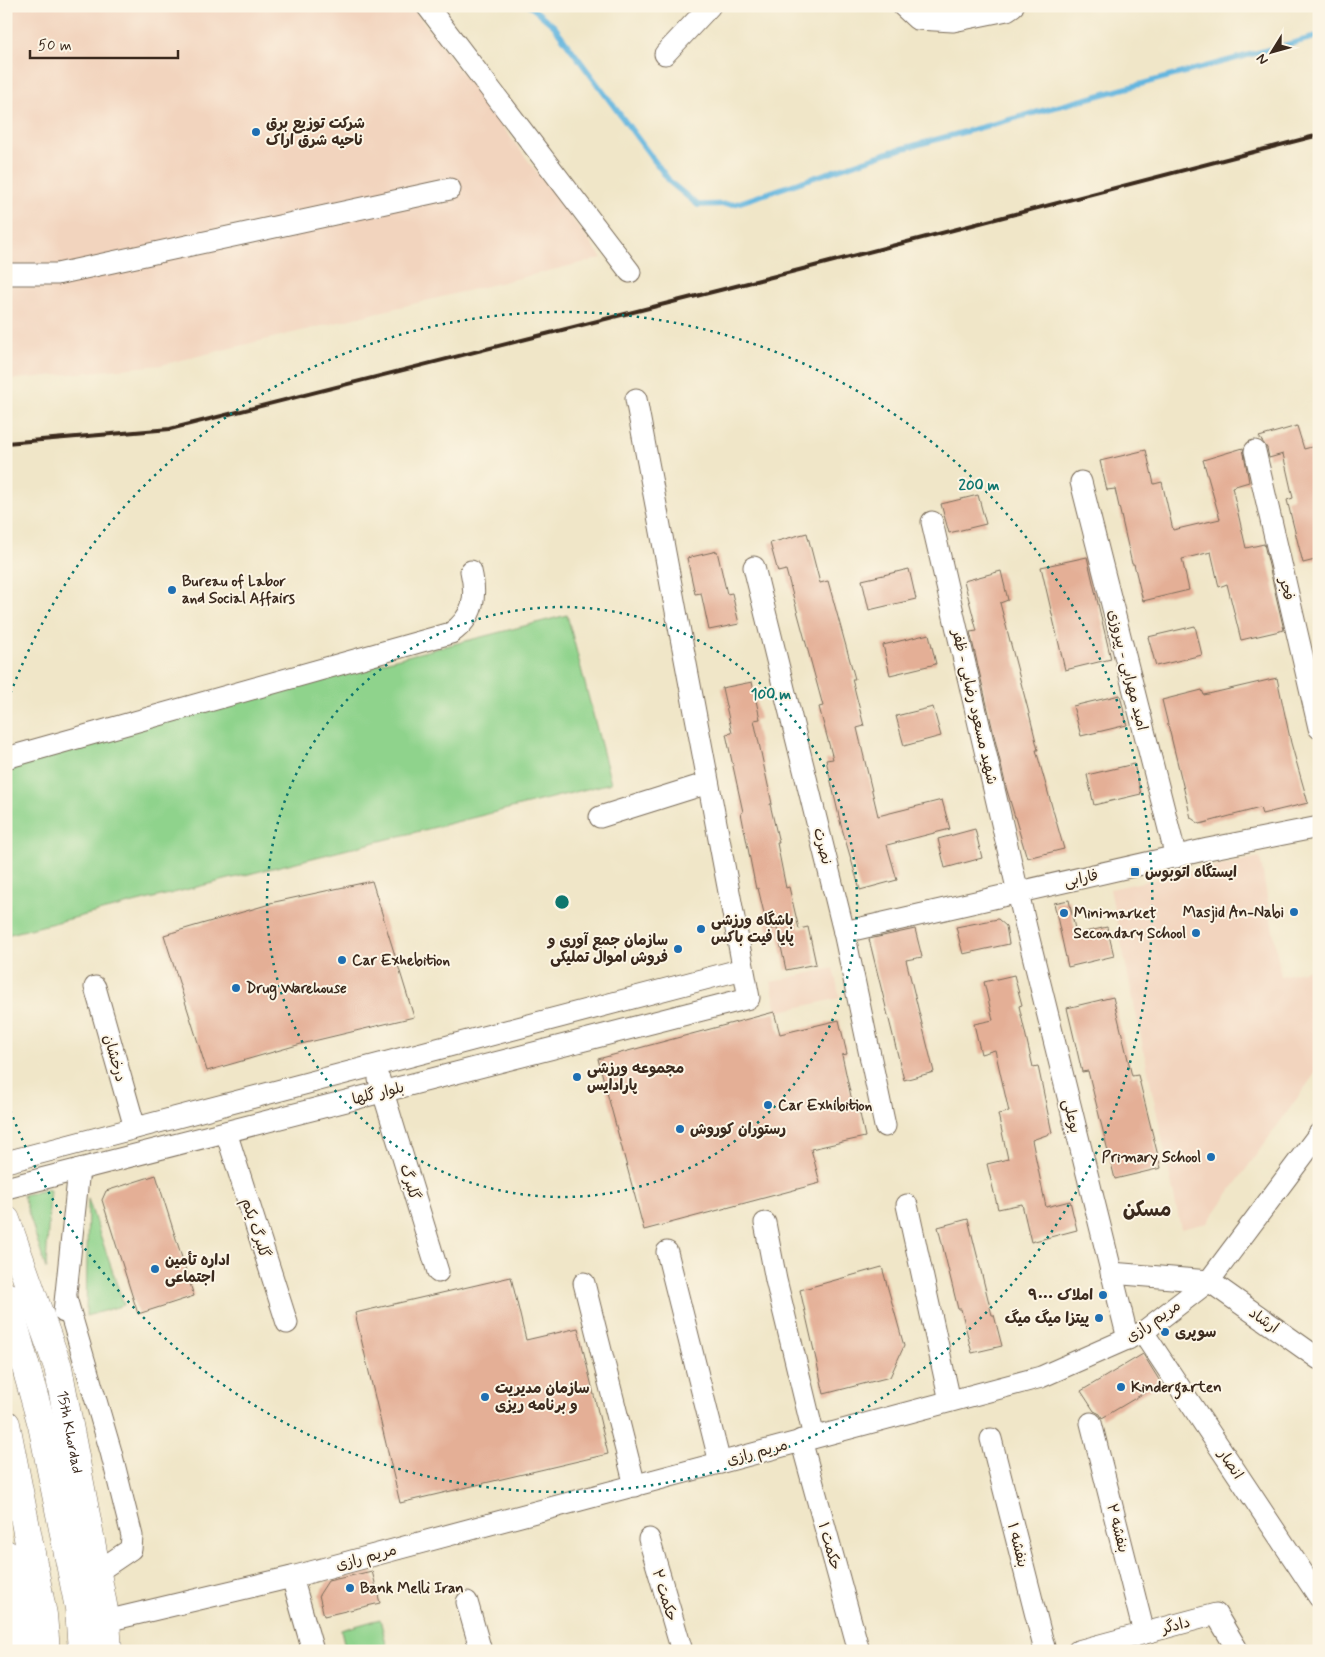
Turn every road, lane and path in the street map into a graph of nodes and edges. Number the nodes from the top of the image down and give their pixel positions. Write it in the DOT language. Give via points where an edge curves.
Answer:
graph roads {
  1 [pos="427,6"];
  2 [pos="710,6"];
  3 [pos="904,6"];
  4 [pos="1013,6"];
  5 [pos="665,54"];
  6 [pos="450,189"];
  7 [pos="630,272"];
  8 [pos="6,274"];
  9 [pos="636,399"];
  10 [pos="1255,451"];
  11 [pos="1081,482"];
  12 [pos="932,522"];
  13 [pos="754,567"];
  14 [pos="471,571"];
  15 [pos="1319,728"];
  16 [pos="6,758"];
  17 [pos="708,783"];
  18 [pos="600,817"];
  19 [pos="1319,827"];
  20 [pos="1176,857"];
  21 [pos="1018,892"];
  22 [pos="844,932"];
  23 [pos="743,970"];
  24 [pos="95,987"];
  25 [pos="376,1065"];
  26 [pos="383,1092"];
  27 [pos="885,1126"];
  28 [pos="135,1128"];
  29 [pos="226,1132"];
  30 [pos="1316,1143"];
  31 [pos="6,1162"];
  32 [pos="79,1169"];
  33 [pos="6,1188"];
  34 [pos="907,1205"];
  35 [pos="6,1220"];
  36 [pos="765,1223"];
  37 [pos="667,1252"];
  38 [pos="438,1272"];
  39 [pos="1111,1273"];
  40 [pos="1209,1281"];
  41 [pos="584,1283"];
  42 [pos="6,1296"];
  43 [pos="66,1298"];
  44 [pos="287,1323"];
  45 [pos="1136,1336"];
  46 [pos="1319,1360"];
  47 [pos="58,1367"];
  48 [pos="950,1401"];
  49 [pos="1091,1423"];
  50 [pos="6,1424"];
  51 [pos="807,1439"];
  52 [pos="990,1439"];
  53 [pos="720,1462"];
  54 [pos="636,1486"];
  55 [pos="649,1539"];
  56 [pos="6,1554"];
  57 [pos="97,1572"];
  58 [pos="292,1577"];
  59 [pos="1319,1597"];
  60 [pos="467,1602"];
  61 [pos="106,1621"];
  62 [pos="1144,1633"];
  63 [pos="21,1651"];
  64 [pos="46,1651"];
  65 [pos="82,1651"];
  66 [pos="108,1651"];
  67 [pos="312,1651"];
  68 [pos="481,1651"];
  69 [pos="682,1651"];
  70 [pos="859,1651"];
  71 [pos="1045,1651"];
  72 [pos="1078,1651"];
  73 [pos="1238,1651"];
  1 -- 7 [label="street"];
  2 -- 5 [label="street"];
  3 -- 4 [label="street" via="917,19 953,21"];
  6 -- 8 [label="street" via="57,274"];
  9 -- 17 [label="street"];
  10 -- 15 [label="street, فجر"];
  11 -- 20 [label="street, امید مهرابی - پیروزی"];
  12 -- 21 [label="street, شهید مسعود رضایی - ظفر"];
  13 -- 22 [label="street, نصرت"];
  14 -- 16 [label="street" via="475,588 471,611 461,626 451,633"];
  17 -- 18 [label="street"];
  17 -- 23 [label="street"];
  19 -- 20 [label="street, فارابی"];
  20 -- 21 [label="street, فارابی"];
  21 -- 22 [label="street, فارابی"];
  21 -- 39 [label="street, بوعلی"];
  22 -- 27 [label="street, نصرت"];
  23 -- 25 [label="street, بلوار گلها"];
  23 -- 26 [label="street, بلوار گلها" via="749,998"];
  24 -- 28 [label="street, درخشان"];
  25 -- 26 [label="street, گلبرگ"];
  25 -- 28 [label="street, بلوار گلها"];
  26 -- 29 [label="street, بلوار گلها"];
  26 -- 38 [label="street, گلبرگ"];
  28 -- 31 [label="street, بلوار گلها"];
  29 -- 32 [label="street, بلوار گلها"];
  29 -- 44 [label="street, گلبرگ یکم"];
  30 -- 40 [label="street, مریم رازی"];
  32 -- 33 [label="street, بلوار گلها"];
  32 -- 43 [label="street"];
  34 -- 48 [label="street"];
  35 -- 47 [label="main road, 15th Khordad"];
  36 -- 51 [label="street, حکمت ۱"];
  37 -- 53 [label="street"];
  39 -- 40 [label="street"];
  39 -- 45 [label="street, بوعلی"];
  40 -- 45 [label="street, مریم رازی"];
  40 -- 46 [label="street, ارشاد"];
  41 -- 54 [label="street"];
  42 -- 65 [label="main road, 15th Khordad" via="42,1425 79,1608"];
  43 -- 47 [label="street"];
  43 -- 57 [label="street" via="132,1536 131,1549"];
  45 -- 48 [label="street, مریم رازی" via="1041,1377"];
  45 -- 59 [label="street, انصار"];
  47 -- 57 [label="main road, 15th Khordad"];
  48 -- 51 [label="street, مریم رازی"];
  49 -- 62 [label="street, بنفشه ۲"];
  50 -- 64 [label="main road" via="43,1615"];
  51 -- 53 [label="street, مریم رازی"];
  51 -- 70 [label="street, حکمت ۱"];
  52 -- 71 [label="street, بنفشه ۱"];
  53 -- 54 [label="street, مریم رازی"];
  54 -- 58 [label="street, مریم رازی"];
  55 -- 69 [label="street, حکمت ۲"];
  56 -- 63 [label="main road"];
  57 -- 61 [label="main road, 15th Khordad"];
  58 -- 61 [label="street, مریم رازی"];
  58 -- 67 [label="street"];
  60 -- 68 [label="street"];
  61 -- 66 [label="main road, 15th Khordad"];
  62 -- 72 [label="street, دادگر"];
  62 -- 73 [label="street, دادگر" via="1216,1614"];
}
